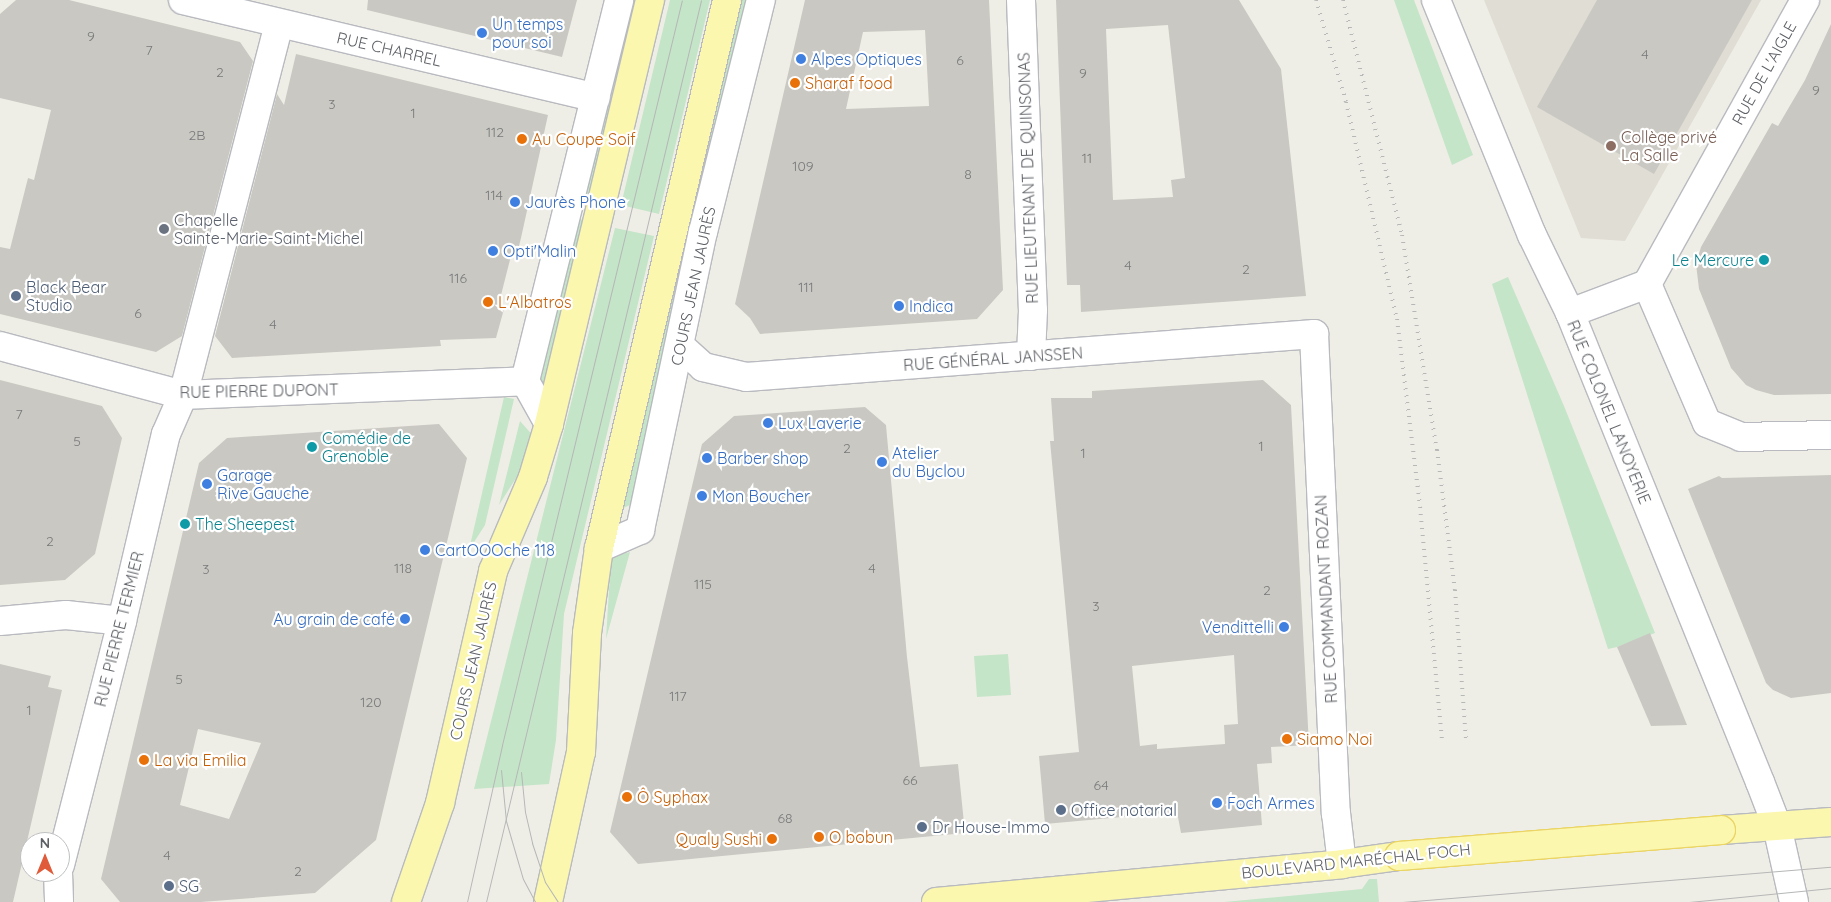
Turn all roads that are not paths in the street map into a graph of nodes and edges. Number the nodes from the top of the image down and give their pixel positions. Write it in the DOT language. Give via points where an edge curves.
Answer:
graph roads {
  1 [pos="183,0"];
  2 [pos="619,0"];
  3 [pos="650,0"];
  4 [pos="727,0"];
  5 [pos="761,0"];
  6 [pos="1021,0"];
  7 [pos="1436,0"];
  8 [pos="1805,0"];
  9 [pos="279,24"];
  10 [pos="596,98"];
  11 [pos="1646,284"];
  12 [pos="1570,314"];
  13 [pos="1314,334"];
  14 [pos="0,346"];
  15 [pos="680,346"];
  16 [pos="1031,356"];
  17 [pos="525,381"];
  18 [pos="183,395"];
  19 [pos="549,424"];
  20 [pos="1831,434"];
  21 [pos="599,548"];
  22 [pos="0,621"];
  23 [pos="122,622"];
  24 [pos="1831,822"];
  25 [pos="1777,826"];
  26 [pos="68,832"];
  27 [pos="1342,864"];
  28 [pos="58,882"];
  29 [pos="59,902"];
  30 [pos="406,902"];
  31 [pos="548,902"];
  32 [pos="936,902"];
  33 [pos="1794,902"];
  1 -- 9 [label="street, RUE CHARREL"];
  2 -- 10 [label="street"];
  3 -- 19 [label="main road, COURS JEAN JAURÈS"];
  4 -- 21 [label="main road, COURS JEAN JAURÈS"];
  5 -- 15 [label="street, COURS JEAN JAURÈS" via="703,232"];
  6 -- 16 [label="street, RUE LIEUTENANT DE QUINSONAS" via="1033,310"];
  7 -- 12 [label="street, RUE COLONEL LANOYERIE" via="1532,234"];
  8 -- 11 [label="street, RUE DE L'AIGLE"];
  9 -- 10 [label="street, RUE CHARREL"];
  9 -- 18 [label="street, RUE PIERRE TERMIER"];
  10 -- 17 [label="street"];
  11 -- 12 [label="street"];
  11 -- 20 [label="street" via="1707,423 1741,437"];
  12 -- 25 [label="street, RUE COLONEL LANOYERIE"];
  13 -- 16 [label="street, RUE GÉNÉRAL JANSSEN"];
  13 -- 27 [label="street, RUE COMMANDANT ROZAN" via="1336,814"];
  14 -- 18 [label="street, RUE PIERRE DUPONT"];
  15 -- 16 [label="street, RUE GÉNÉRAL JANSSEN" via="703,367 746,378"];
  15 -- 21 [label="street, COURS JEAN JAURÈS" via="640,530"];
  17 -- 18 [label="street, RUE PIERRE DUPONT"];
  17 -- 19 [label="street"];
  18 -- 23 [label="street, RUE PIERRE TERMIER" via="166,434"];
  19 -- 30 [label="main road, COURS JEAN JAURÈS" via="533,477 494,571 440,803"];
  21 -- 31 [label="main road, COURS JEAN JAURÈS" via="586,633 582,752"];
  22 -- 23 [label="street" via="66,615"];
  23 -- 26 [label="street, RUE PIERRE TERMIER"];
  24 -- 25 [label="main road, BOULEVARD MARÉCHAL FOCH"];
  25 -- 27 [label="main road, BOULEVARD MARÉCHAL FOCH, bridge" via="1399,856"];
  25 -- 33 [label="street"];
  27 -- 32 [label="main road, BOULEVARD MARÉCHAL FOCH"];
  28 -- 29 [label="street"];
}
